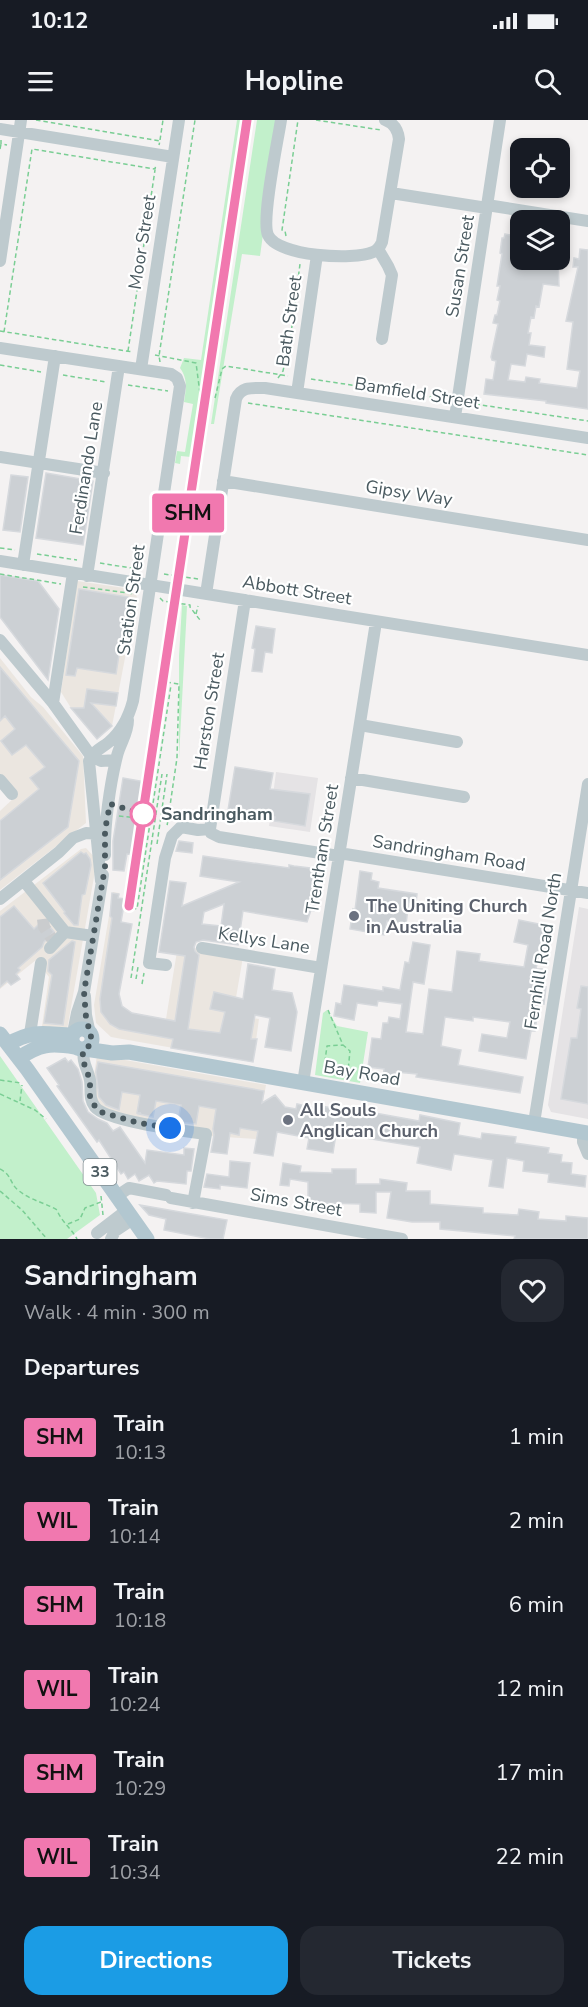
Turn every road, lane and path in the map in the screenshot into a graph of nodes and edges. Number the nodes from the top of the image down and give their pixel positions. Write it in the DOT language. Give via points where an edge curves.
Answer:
graph roads {
  1 [pos="163,120"];
  2 [pos="179,120"];
  3 [pos="281,120"];
  4 [pos="316,120"];
  5 [pos="500,120"];
  6 [pos="20,126"];
  7 [pos="385,126"];
  8 [pos="0,129"];
  9 [pos="160,141"];
  10 [pos="0,144"];
  11 [pos="0,149"];
  12 [pos="32,149"];
  13 [pos="173,157"];
  14 [pos="155,169"];
  15 [pos="391,193"];
  16 [pos="487,206"];
  17 [pos="588,221"];
  18 [pos="378,249"];
  19 [pos="317,255"];
  20 [pos="0,261"];
  21 [pos="0,331"];
  22 [pos="4,332"];
  23 [pos="381,339"];
  24 [pos="0,348"];
  25 [pos="128,351"];
  26 [pos="144,353"];
  27 [pos="55,356"];
  28 [pos="119,366"];
  29 [pos="141,369"];
  30 [pos="299,378"];
  31 [pos="297,393"];
  32 [pos="215,398"];
  33 [pos="201,401"];
  34 [pos="458,401"];
  35 [pos="247,403"];
  36 [pos="455,417"];
  37 [pos="588,421"];
  38 [pos="588,438"];
  39 [pos="588,455"];
  40 [pos="0,457"];
  41 [pos="39,463"];
  42 [pos="104,473"];
  43 [pos="223,481"];
  44 [pos="588,540"];
  45 [pos="0,548"];
  46 [pos="25,552"];
  47 [pos="0,561"];
  48 [pos="90,562"];
  49 [pos="23,565"];
  50 [pos="137,569"];
  51 [pos="73,573"];
  52 [pos="87,576"];
  53 [pos="152,585"];
  54 [pos="206,594"];
  55 [pos="244,600"];
  56 [pos="163,601"];
  57 [pos="170,602"];
  58 [pos="198,606"];
  59 [pos="163,615"];
  60 [pos="196,615"];
  61 [pos="169,616"];
  62 [pos="200,620"];
  63 [pos="376,622"];
  64 [pos="0,640"];
  65 [pos="588,656"];
  66 [pos="159,681"];
  67 [pos="165,683"];
  68 [pos="171,684"];
  69 [pos="158,686"];
  70 [pos="53,703"];
  71 [pos="128,718"];
  72 [pos="360,724"];
  73 [pos="457,742"];
  74 [pos="102,747"];
  75 [pos="91,756"];
  76 [pos="117,757"];
  77 [pos="158,772"];
  78 [pos="162,774"];
  79 [pos="173,774"];
  80 [pos="351,778"];
  81 [pos="0,780"];
  82 [pos="588,784"];
  83 [pos="12,795"];
  84 [pos="464,796"];
  85 [pos="140,818"];
  86 [pos="116,819"];
  87 [pos="210,829"];
  88 [pos="166,835"];
  89 [pos="99,836"];
  90 [pos="339,855"];
  91 [pos="24,881"];
  92 [pos="571,891"];
  93 [pos="588,893"];
  94 [pos="0,899"];
  95 [pos="126,899"];
  96 [pos="131,908"];
  97 [pos="65,932"];
  98 [pos="93,936"];
  99 [pos="52,943"];
  100 [pos="202,948"];
  101 [pos="41,963"];
  102 [pos="166,965"];
  103 [pos="145,967"];
  104 [pos="321,968"];
  105 [pos="130,978"];
  106 [pos="142,984"];
  107 [pos="328,1010"];
  108 [pos="30,1034"];
  109 [pos="4,1039"];
  110 [pos="81,1041"];
  111 [pos="343,1045"];
  112 [pos="19,1058"];
  113 [pos="0,1080"];
  114 [pos="303,1083"];
  115 [pos="0,1094"];
  116 [pos="20,1102"];
  117 [pos="46,1118"];
  118 [pos="534,1123"];
  119 [pos="586,1132"];
  120 [pos="588,1154"];
  121 [pos="0,1169"];
  122 [pos="0,1191"];
  123 [pos="101,1195"];
  124 [pos="176,1199"];
  125 [pos="102,1202"];
  126 [pos="124,1207"];
  127 [pos="67,1224"];
  128 [pos="102,1229"];
  129 [pos="47,1239"];
  130 [pos="77,1239"];
  131 [pos="111,1239"];
  132 [pos="147,1239"];
  133 [pos="402,1239"];
  1 -- 9 [label="path"];
  2 -- 13 [label="street, Moor Street"];
  3 -- 19 [label="street" via="267,230 279,245"];
  4 -- 7 [label="path"];
  5 -- 16 [label="street, Susan Street"];
  6 -- 8 [label="street"];
  6 -- 13 [label="street"];
  6 -- 20 [label="street"];
  7 -- 15 [label="street" via="393,125 399,136"];
  10 -- 11 [label="path"];
  12 -- 22 [label="path"];
  13 -- 26 [label="street, Moor Street"];
  14 -- 25 [label="path"];
  15 -- 16 [label="street"];
  15 -- 18 [label="street"];
  16 -- 17 [label="street"];
  16 -- 34 [label="street, Susan Street"];
  18 -- 19 [label="street" via="354,255"];
  18 -- 23 [label="street" via="392,275"];
  19 -- 30 [label="street, Bath Street"];
  21 -- 22 [label="path"];
  22 -- 25 [label="path"];
  24 -- 27 [label="street"];
  25 -- 26 [label="path"];
  26 -- 29 [label="street, Moor Street"];
  26 -- 33 [label="path" via="195,362"];
  27 -- 28 [label="street"];
  27 -- 41 [label="street"];
  28 -- 29 [label="street"];
  28 -- 42 [label="street, Ferdinando Lane"];
  29 -- 53 [label="street, Station Street" via="173,374 180,389"];
  30 -- 31 [label="street, Bath Street"];
  30 -- 32 [label="path" via="226,366"];
  30 -- 34 [label="path"];
  31 -- 36 [label="street, Bamfield Street"];
  31 -- 43 [label="street, Bamfield Street" via="255,388 241,391 236,399"];
  34 -- 36 [label="street, Susan Street"];
  34 -- 37 [label="path"];
  35 -- 39 [label="path"];
  36 -- 38 [label="street, Bamfield Street"];
  40 -- 41 [label="street"];
  41 -- 42 [label="street"];
  41 -- 46 [label="street"];
  42 -- 48 [label="street, Ferdinando Lane"];
  43 -- 44 [label="street, Gipsy Way"];
  43 -- 54 [label="street"];
  45 -- 46 [label="path"];
  46 -- 48 [label="path"];
  46 -- 49 [label="street"];
  47 -- 49 [label="street, Abbott Street"];
  48 -- 50 [label="path"];
  48 -- 52 [label="street, Ferdinando Lane"];
  49 -- 51 [label="street, Abbott Street"];
  51 -- 52 [label="street, Abbott Street"];
  51 -- 70 [label="street"];
  52 -- 53 [label="street, Abbott Street"];
  53 -- 54 [label="street, Abbott Street"];
  53 -- 71 [label="street, Station Street" via="138,680"];
  54 -- 55 [label="street, Abbott Street"];
  55 -- 63 [label="street, Abbott Street"];
  55 -- 87 [label="street, Harston Street"];
  56 -- 57 [label="path"];
  57 -- 60 [label="path" via="190,604"];
  57 -- 61 [label="path"];
  58 -- 60 [label="path"];
  59 -- 61 [label="path"];
  60 -- 62 [label="path"];
  61 -- 66 [label="path"];
  63 -- 65 [label="street, Abbott Street"];
  63 -- 72 [label="street, Trentham Street"];
  64 -- 70 [label="street"];
  66 -- 67 [label="path"];
  66 -- 69 [label="path"];
  67 -- 68 [label="path"];
  67 -- 96 [label="path"];
  68 -- 77 [label="path"];
  68 -- 79 [label="path" via="179,684"];
  70 -- 75 [label="street"];
  71 -- 74 [label="street, Station Street"];
  71 -- 76 [label="street, Station Street"];
  72 -- 73 [label="street"];
  72 -- 80 [label="street, Trentham Street"];
  74 -- 75 [label="street, Station Street"];
  74 -- 76 [label="street"];
  75 -- 76 [label="street" via="101,761"];
  75 -- 89 [label="street, Station Street"];
  76 -- 89 [label="street, Station Street"];
  77 -- 78 [label="path"];
  77 -- 96 [label="path" via="137,909"];
  78 -- 79 [label="path"];
  78 -- 105 [label="path"];
  79 -- 88 [label="path"];
  80 -- 84 [label="street"];
  80 -- 90 [label="street, Trentham Street"];
  81 -- 83 [label="street"];
  82 -- 92 [label="street, Fernhill Road North"];
  85 -- 86 [label="path" via="120,815"];
  87 -- 90 [label="street, Sandringham Road" via="219,837"];
  87 -- 102 [label="street" via="181,828 172,836 149,963"];
  89 -- 91 [label="street" via="59,852"];
  89 -- 98 [label="street, Station Street" via="102,881"];
  90 -- 92 [label="street, Sandringham Road"];
  90 -- 104 [label="street, Trentham Street"];
  91 -- 94 [label="street"];
  91 -- 97 [label="street" via="44,913"];
  92 -- 93 [label="street, Sandringham Road"];
  92 -- 118 [label="street, Fernhill Road North"];
  95 -- 96 [label="path" via="125,907"];
  97 -- 98 [label="street"];
  97 -- 99 [label="street"];
  98 -- 110 [label="street, Station Street" via="78,1007"];
  100 -- 104 [label="street, Kellys Lane"];
  101 -- 108 [label="street"];
  103 -- 106 [label="path"];
  104 -- 114 [label="street, Trentham Street"];
  107 -- 111 [label="path"];
  108 -- 109 [label="main road, Bay Road"];
  108 -- 110 [label="main road, Bay Road"];
  109 -- 112 [label="main road, 33"];
  110 -- 112 [label="main road, Bay Road" via="42,1046"];
  110 -- 114 [label="main road, Bay Road" via="112,1053"];
  110 -- 124 [label="street, Station Street" via="90,1098 101,1112 206,1134"];
  111 -- 111 [label="path" via="350,1051 348,1071 324,1068 327,1046"];
  112 -- 126 [label="main road, 33"];
  113 -- 116 [label="path" via="22,1083"];
  114 -- 118 [label="main road, Bay Road"];
  115 -- 116 [label="path"];
  116 -- 117 [label="path"];
  118 -- 119 [label="main road, Bay Road"];
  119 -- 120 [label="street" via="583,1142"];
  121 -- 127 [label="path" via="7,1172 18,1190 57,1210"];
  122 -- 129 [label="path"];
  123 -- 125 [label="path"];
  124 -- 126 [label="street, Sims Street" via="128,1188"];
  124 -- 133 [label="street, Sims Street"];
  125 -- 127 [label="path" via="85,1208 80,1219"];
  125 -- 128 [label="path"];
  126 -- 128 [label="street"];
  126 -- 131 [label="street"];
  126 -- 132 [label="main road, 33"];
  127 -- 130 [label="path"];
}
